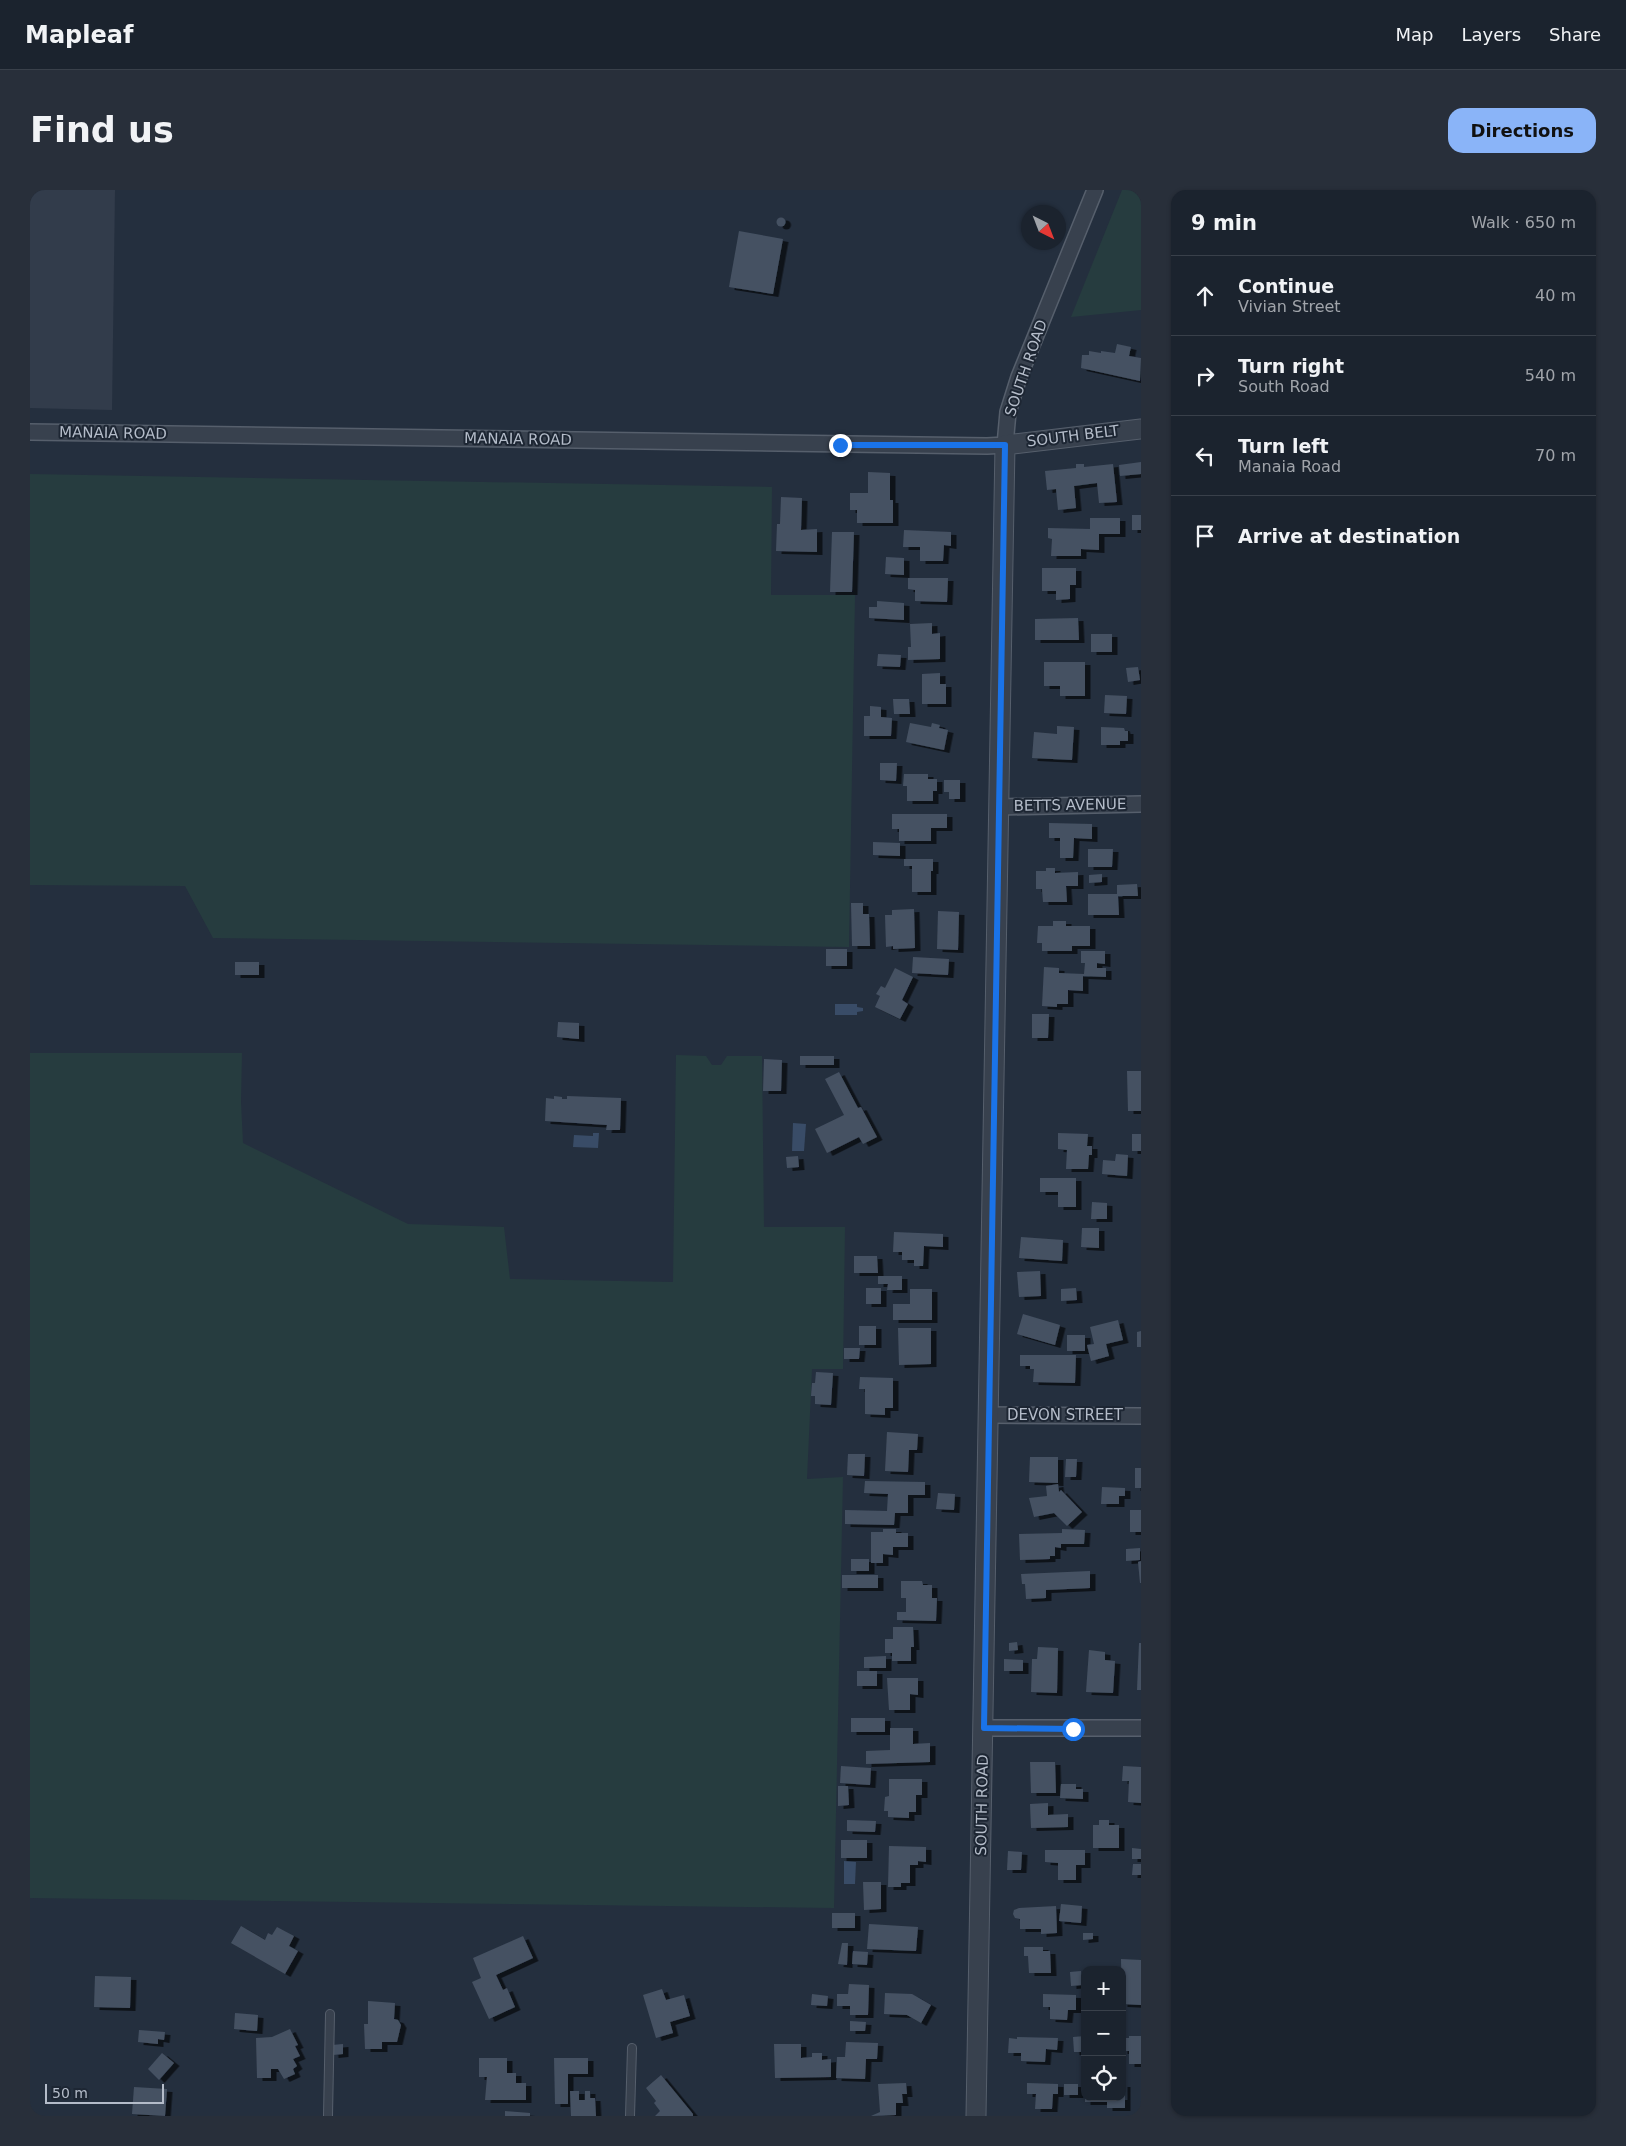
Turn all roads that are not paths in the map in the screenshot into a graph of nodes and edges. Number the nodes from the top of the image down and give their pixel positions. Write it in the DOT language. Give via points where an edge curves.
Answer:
graph roads {
  1 [pos="1095,190"];
  2 [pos="1141,429"];
  3 [pos="30,432"];
  4 [pos="1005,445"];
  5 [pos="1141,804"];
  6 [pos="999,807"];
  7 [pos="990,1415"];
  8 [pos="1141,1416"];
  9 [pos="984,1728"];
  10 [pos="1141,1728"];
  11 [pos="330,2014"];
  12 [pos="632,2048"];
  13 [pos="328,2116"];
  14 [pos="630,2116"];
  15 [pos="976,2116"];
  1 -- 4 [label="street, SOUTH ROAD" via="1017,384 1008,412"];
  2 -- 4 [label="street, SOUTH BELT"];
  3 -- 4 [label="street, MANAIA ROAD"];
  4 -- 6 [label="street, SOUTH ROAD"];
  5 -- 6 [label="street, BETTS AVENUE"];
  6 -- 7 [label="street, SOUTH ROAD"];
  7 -- 8 [label="street, DEVON STREET"];
  7 -- 9 [label="street, SOUTH ROAD"];
  9 -- 10 [label="street"];
  9 -- 15 [label="street, SOUTH ROAD"];
  11 -- 13 [label="lane"];
  12 -- 14 [label="lane"];
}
